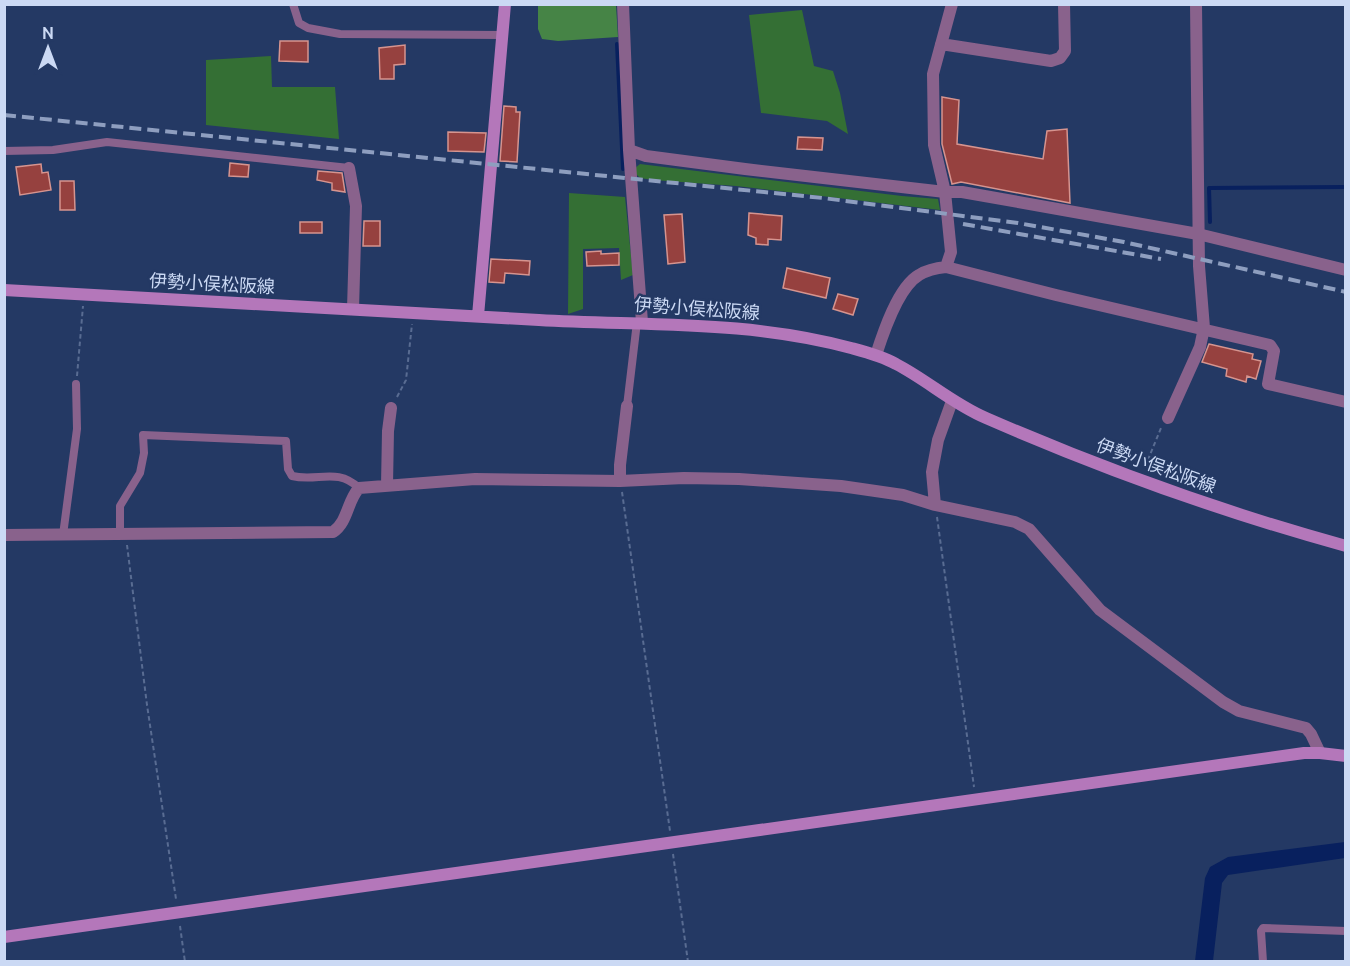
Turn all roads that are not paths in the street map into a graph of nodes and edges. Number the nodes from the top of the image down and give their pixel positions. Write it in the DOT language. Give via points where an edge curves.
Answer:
graph roads {
  1 [pos="292,4"];
  2 [pos="505,4"];
  3 [pos="623,4"];
  4 [pos="952,4"];
  5 [pos="1064,4"];
  6 [pos="1196,4"];
  7 [pos="502,35"];
  8 [pos="941,44"];
  9 [pos="629,150"];
  10 [pos="4,151"];
  11 [pos="349,168"];
  12 [pos="945,192"];
  13 [pos="1198,234"];
  14 [pos="946,267"];
  15 [pos="1346,270"];
  16 [pos="4,290"];
  17 [pos="353,309"];
  18 [pos="478,316"];
  19 [pos="640,322"];
  20 [pos="1204,328"];
  21 [pos="876,355"];
  22 [pos="76,384"];
  23 [pos="952,401"];
  24 [pos="1346,402"];
  25 [pos="627,405"];
  26 [pos="391,408"];
  27 [pos="1168,418"];
  28 [pos="620,482"];
  29 [pos="387,485"];
  30 [pos="359,488"];
  31 [pos="935,505"];
  32 [pos="123,534"];
  33 [pos="4,535"];
  34 [pos="63,535"];
  35 [pos="1346,546"];
  36 [pos="1320,753"];
  37 [pos="1346,756"];
  38 [pos="1346,931"];
  39 [pos="4,937"];
  40 [pos="1263,962"];
  1 -- 7 [label="lane" via="299,23 340,34"];
  2 -- 7 [label="street"];
  3 -- 9 [label="street"];
  4 -- 8 [label="street"];
  5 -- 8 [label="street" via="1065,51 1051,61"];
  6 -- 13 [label="street"];
  7 -- 18 [label="street"];
  8 -- 12 [label="street" via="933,74 934,145"];
  9 -- 12 [label="street" via="657,157"];
  9 -- 19 [label="street"];
  10 -- 11 [label="lane" via="53,150 107,142"];
  11 -- 17 [label="street" via="356,206"];
  12 -- 13 [label="street"];
  12 -- 14 [label="street" via="951,252"];
  13 -- 15 [label="street"];
  13 -- 20 [label="street"];
  14 -- 20 [label="street"];
  14 -- 21 [label="street" via="917,276 908,285 885,326"];
  16 -- 17 [label="street, 伊勢小俣松阪線"];
  17 -- 18 [label="street, 伊勢小俣松阪線"];
  18 -- 19 [label="street, 伊勢小俣松阪線"];
  19 -- 21 [label="street, 伊勢小俣松阪線" via="760,331 819,340"];
  19 -- 25 [label="lane"];
  20 -- 24 [label="street" via="1270,345 1274,351 1268,384"];
  20 -- 27 [label="street" via="1200,347"];
  21 -- 23 [label="street, 伊勢小俣松阪線" via="910,372"];
  22 -- 34 [label="lane" via="78,429"];
  23 -- 31 [label="street" via="932,472"];
  23 -- 35 [label="street, 伊勢小俣松阪線" via="1140,481 1245,518"];
  25 -- 28 [label="street"];
  26 -- 29 [label="street"];
  28 -- 29 [label="street" via="475,479"];
  28 -- 31 [label="street" via="740,479 841,486 903,495"];
  29 -- 30 [label="street"];
  30 -- 32 [label="street" via="341,527 333,532"];
  30 -- 32 [label="lane" via="345,477 292,476 286,441 143,435 140,473 120,506"];
  31 -- 36 [label="street" via="1015,522 1029,529 1100,610 1223,702 1239,711 1306,728"];
  32 -- 34 [label="street"];
  33 -- 34 [label="street"];
  36 -- 37 [label="street"];
  36 -- 39 [label="street"];
  38 -- 40 [label="lane" via="1263,928"];
}
